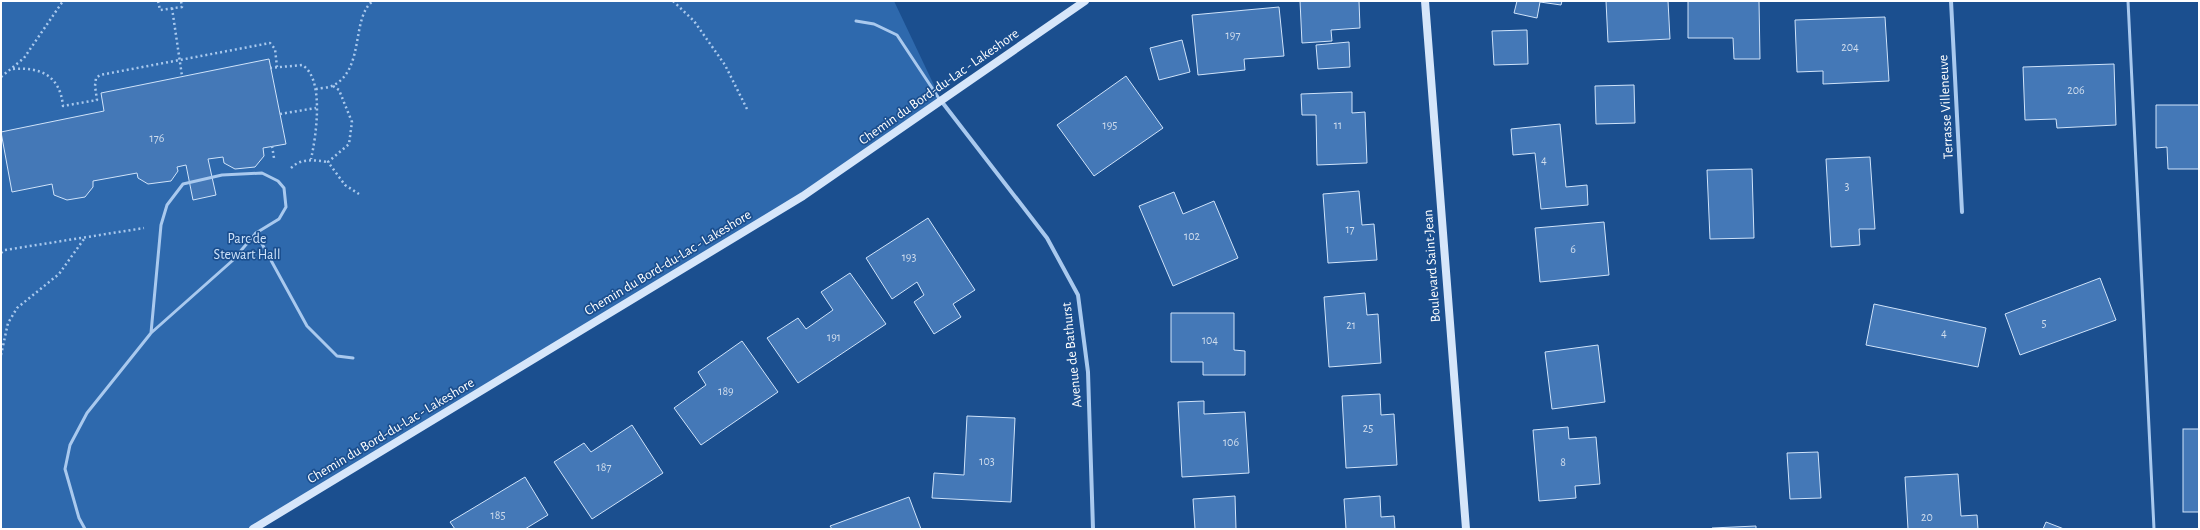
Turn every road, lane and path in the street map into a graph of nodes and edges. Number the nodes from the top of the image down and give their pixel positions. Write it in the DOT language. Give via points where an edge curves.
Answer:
graph roads {
  1 [pos="63,1"];
  2 [pos="158,1"];
  3 [pos="181,1"];
  4 [pos="366,1"];
  5 [pos="373,1"];
  6 [pos="673,1"];
  7 [pos="1085,1"];
  8 [pos="1425,1"];
  9 [pos="1951,1"];
  10 [pos="2128,1"];
  11 [pos="369,3"];
  12 [pos="172,8"];
  13 [pos="856,21"];
  14 [pos="180,60"];
  15 [pos="277,67"];
  16 [pos="270,68"];
  17 [pos="12,69"];
  18 [pos="182,76"];
  19 [pos="1,77"];
  20 [pos="333,86"];
  21 [pos="316,89"];
  22 [pos="942,102"];
  23 [pos="316,108"];
  24 [pos="747,109"];
  25 [pos="280,114"];
  26 [pos="311,160"];
  27 [pos="328,162"];
  28 [pos="278,181"];
  29 [pos="359,194"];
  30 [pos="1962,212"];
  31 [pos="161,225"];
  32 [pos="256,233"];
  33 [pos="84,239"];
  34 [pos="1,253"];
  35 [pos="151,333"];
  36 [pos="1,355"];
  37 [pos="353,358"];
  38 [pos="85,529"];
  39 [pos="253,529"];
  40 [pos="1093,529"];
  41 [pos="1466,529"];
  42 [pos="2154,529"];
  1 -- 17 [label="path" via="24,58"];
  2 -- 12 [label="path" via="160,10"];
  3 -- 12 [label="path" via="182,7"];
  4 -- 11 [label="path"];
  5 -- 11 [label="path"];
  6 -- 24 [label="path" via="694,21 724,65"];
  7 -- 22 [label="street, Chemin du Bord-du-Lac - Lakeshore"];
  8 -- 41 [label="street, Boulevard Saint-Jean"];
  9 -- 30 [label="street, Terrasse Villeneuve"];
  10 -- 42 [label="lane"];
  11 -- 20 [label="path" via="353,60 345,75"];
  12 -- 14 [label="path"];
  13 -- 22 [label="lane" via="874,24 897,35"];
  14 -- 15 [label="path" via="270,43 275,49"];
  14 -- 17 [label="path" via="100,75 96,78 95,86 97,100 63,106 62,98 49,75 36,70"];
  14 -- 18 [label="path"];
  15 -- 16 [label="path"];
  15 -- 21 [label="path" via="302,65 310,73"];
  17 -- 19 [label="path"];
  20 -- 21 [label="path"];
  20 -- 27 [label="path" via="339,90 352,122 349,144"];
  21 -- 23 [label="path"];
  22 -- 39 [label="street, Chemin du Bord-du-Lac - Lakeshore" via="803,196"];
  22 -- 40 [label="street, Avenue de Bathurst" via="1047,238 1078,295 1088,372"];
  23 -- 25 [label="path"];
  23 -- 26 [label="path" via="316,130"];
  26 -- 27 [label="path"];
  26 -- 28 [label="path" via="296,164"];
  27 -- 29 [label="path" via="345,185"];
  28 -- 31 [label="lane" via="262,173 222,175 183,184 167,205"];
  28 -- 32 [label="lane" via="284,188 286,207 279,219"];
  31 -- 33 [label="path"];
  31 -- 35 [label="lane"];
  32 -- 35 [label="lane" via="232,261"];
  32 -- 37 [label="lane" via="307,326 337,356"];
  33 -- 34 [label="path" via="5,250"];
  33 -- 36 [label="path" via="59,274 17,308 8,323"];
  35 -- 38 [label="lane" via="87,413 70,445 65,469 79,518"];
}
